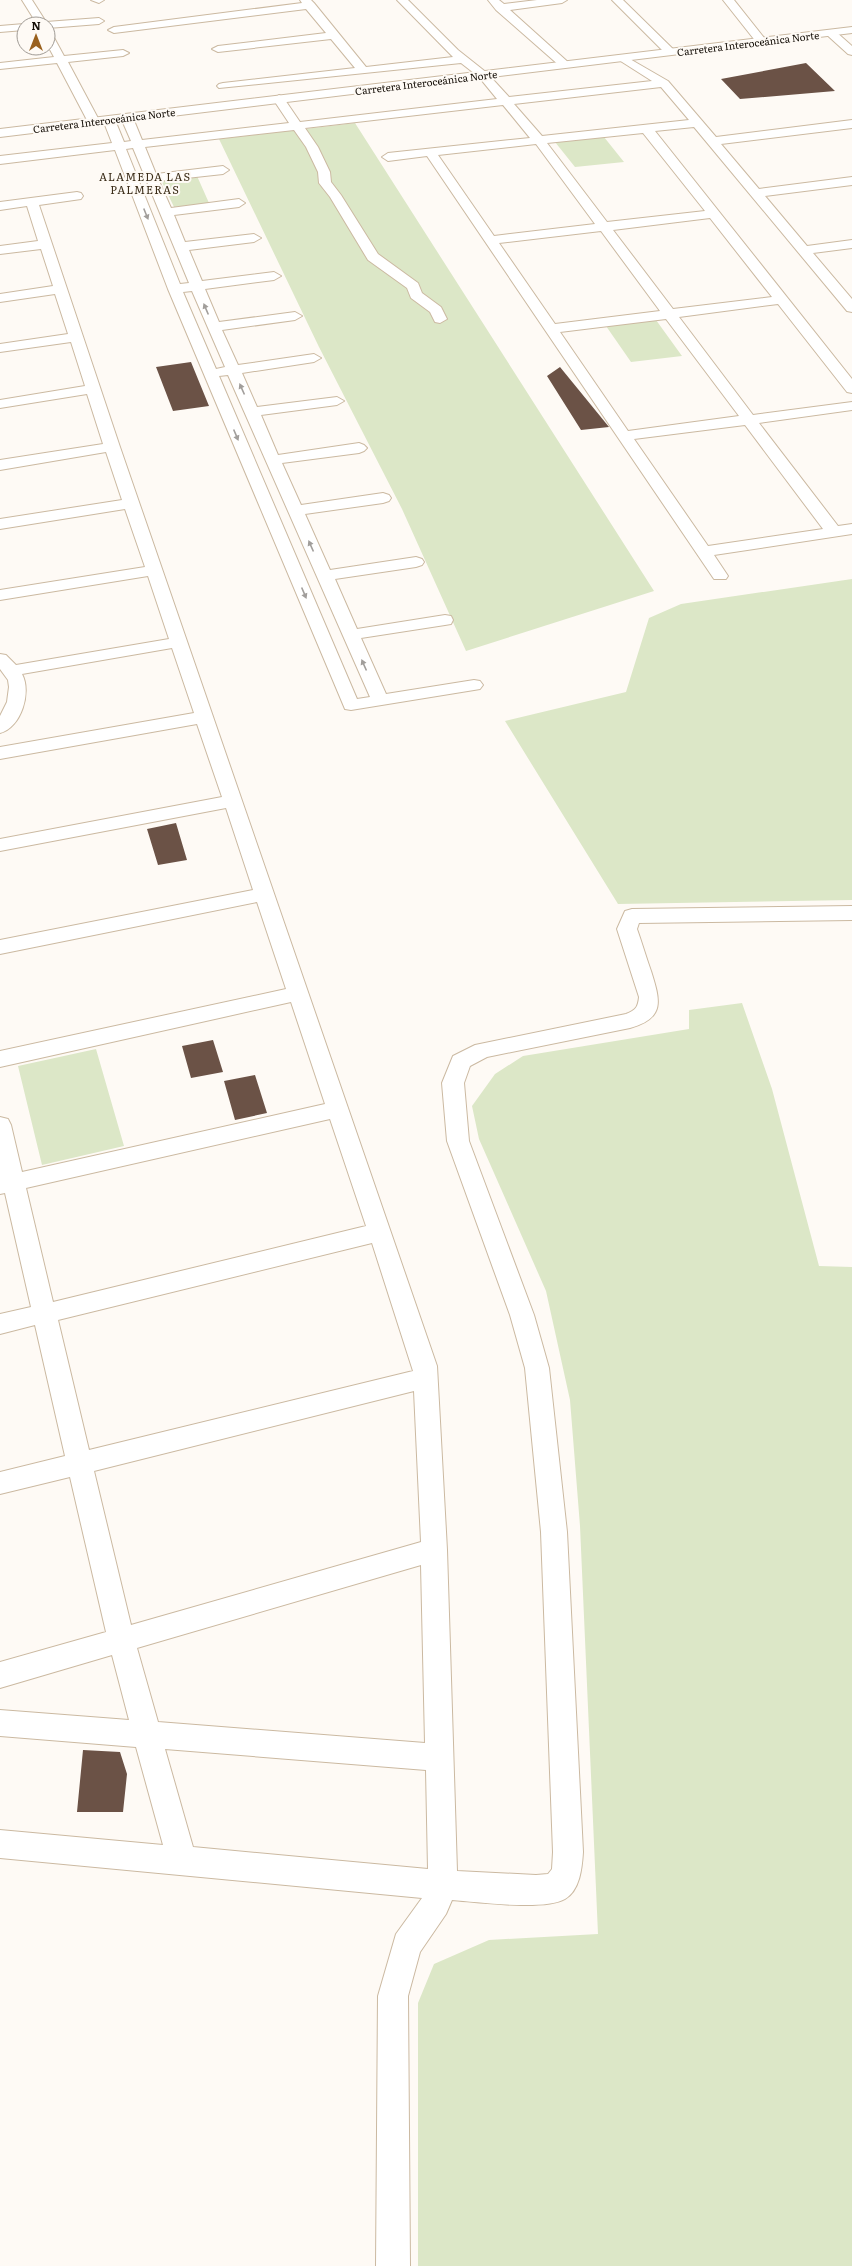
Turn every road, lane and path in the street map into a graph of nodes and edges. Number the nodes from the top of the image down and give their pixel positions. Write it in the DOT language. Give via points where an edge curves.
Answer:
graph roads {
  1 [pos="27,0"];
  2 [pos="402,0"];
  3 [pos="562,0"];
  4 [pos="617,0"];
  5 [pos="728,0"];
  6 [pos="308,3"];
  7 [pos="497,4"];
  8 [pos="37,16"];
  9 [pos="99,21"];
  10 [pos="56,25"];
  11 [pos="16,29"];
  12 [pos="0,30"];
  13 [pos="114,30"];
  14 [pos="852,30"];
  15 [pos="830,33"];
  16 [pos="334,35"];
  17 [pos="761,41"];
  18 [pos="218,49"];
  19 [pos="56,51"];
  20 [pos="670,52"];
  21 [pos="852,52"];
  22 [pos="122,53"];
  23 [pos="623,58"];
  24 [pos="61,60"];
  25 [pos="465,60"];
  26 [pos="565,65"];
  27 [pos="0,66"];
  28 [pos="363,70"];
  29 [pos="483,75"];
  30 [pos="664,83"];
  31 [pos="223,86"];
  32 [pos="279,99"];
  33 [pos="506,102"];
  34 [pos="127,118"];
  35 [pos="109,120"];
  36 [pos="94,122"];
  37 [pos="698,123"];
  38 [pos="852,124"];
  39 [pos="295,125"];
  40 [pos="646,128"];
  41 [pos="0,133"];
  42 [pos="539,140"];
  43 [pos="714,141"];
  44 [pos="137,142"];
  45 [pos="118,144"];
  46 [pos="430,152"];
  47 [pos="388,157"];
  48 [pos="0,160"];
  49 [pos="223,170"];
  50 [pos="151,178"];
  51 [pos="852,181"];
  52 [pos="756,193"];
  53 [pos="77,196"];
  54 [pos="32,202"];
  55 [pos="240,203"];
  56 [pos="0,206"];
  57 [pos="166,212"];
  58 [pos="713,214"];
  59 [pos="604,226"];
  60 [pos="254,238"];
  61 [pos="490,240"];
  62 [pos="46,244"];
  63 [pos="852,244"];
  64 [pos="180,247"];
  65 [pos="0,250"];
  66 [pos="804,250"];
  67 [pos="274,276"];
  68 [pos="196,286"];
  69 [pos="60,289"];
  70 [pos="175,289"];
  71 [pos="0,298"];
  72 [pos="781,300"];
  73 [pos="852,308"];
  74 [pos="670,314"];
  75 [pos="295,316"];
  76 [pos="440,318"];
  77 [pos="214,327"];
  78 [pos="551,329"];
  79 [pos="76,337"];
  80 [pos="0,348"];
  81 [pos="314,358"];
  82 [pos="234,370"];
  83 [pos="210,373"];
  84 [pos="94,389"];
  85 [pos="852,389"];
  86 [pos="337,400"];
  87 [pos="0,404"];
  88 [pos="852,406"];
  89 [pos="252,412"];
  90 [pos="750,420"];
  91 [pos="624,436"];
  92 [pos="112,447"];
  93 [pos="359,448"];
  94 [pos="274,460"];
  95 [pos="0,465"];
  96 [pos="383,498"];
  97 [pos="132,503"];
  98 [pos="296,511"];
  99 [pos="0,524"];
  100 [pos="852,529"];
  101 [pos="834,532"];
  102 [pos="704,552"];
  103 [pos="416,562"];
  104 [pos="154,570"];
  105 [pos="325,576"];
  106 [pos="720,576"];
  107 [pos="0,595"];
  108 [pos="445,620"];
  109 [pos="351,635"];
  110 [pos="179,642"];
  111 [pos="6,665"];
  112 [pos="474,685"];
  113 [pos="380,700"];
  114 [pos="204,717"];
  115 [pos="0,728"];
  116 [pos="0,753"];
  117 [pos="233,801"];
  118 [pos="0,845"];
  119 [pos="265,894"];
  120 [pos="852,914"];
  121 [pos="0,947"];
  122 [pos="299,993"];
  123 [pos="0,1059"];
  124 [pos="338,1109"];
  125 [pos="0,1125"];
  126 [pos="6,1183"];
  127 [pos="380,1232"];
  128 [pos="45,1313"];
  129 [pos="0,1324"];
  130 [pos="426,1378"];
  131 [pos="80,1464"];
  132 [pos="0,1483"];
  133 [pos="434,1550"];
  134 [pos="121,1640"];
  135 [pos="0,1675"];
  136 [pos="0,1723"];
  137 [pos="147,1735"];
  138 [pos="441,1758"];
  139 [pos="0,1844"];
  140 [pos="182,1861"];
  141 [pos="443,1885"];
  142 [pos="393,2266"];
  1 -- 8 [label="main road"];
  2 -- 25 [label="main road"];
  3 -- 7 [label="main road"];
  4 -- 20 [label="main road"];
  5 -- 17 [label="main road"];
  6 -- 13 [label="main road"];
  6 -- 16 [label="main road"];
  7 -- 26 [label="main road"];
  9 -- 10 [label="main road"];
  11 -- 12 [label="main road"];
  14 -- 15 [label="main road, Carretera Interoceánica Norte"];
  15 -- 17 [label="main road, Carretera Interoceánica Norte"];
  15 -- 21 [label="main road"];
  16 -- 18 [label="main road"];
  16 -- 28 [label="main road"];
  17 -- 20 [label="main road, Carretera Interoceánica Norte"];
  19 -- 24 [label="main road"];
  20 -- 23 [label="main road, Carretera Interoceánica Norte"];
  22 -- 24 [label="main road"];
  23 -- 26 [label="main road, Carretera Interoceánica Norte"];
  23 -- 30 [label="main road"];
  24 -- 27 [label="main road"];
  24 -- 36 [label="main road"];
  25 -- 28 [label="main road"];
  25 -- 29 [label="main road"];
  26 -- 29 [label="main road, Carretera Interoceánica Norte"];
  28 -- 31 [label="main road"];
  29 -- 32 [label="main road, Carretera Interoceánica Norte"];
  29 -- 33 [label="main road"];
  30 -- 33 [label="main road"];
  30 -- 37 [label="main road"];
  32 -- 34 [label="main road, Carretera Interoceánica Norte"];
  32 -- 39 [label="main road"];
  33 -- 39 [label="main road"];
  33 -- 42 [label="main road"];
  34 -- 35 [label="main road, Carretera Interoceánica Norte"];
  34 -- 44 [label="main road"];
  35 -- 36 [label="main road, Carretera Interoceánica Norte"];
  35 -- 45 [label="main road"];
  36 -- 41 [label="main road, Carretera Interoceánica Norte"];
  37 -- 40 [label="main road"];
  37 -- 43 [label="main road"];
  38 -- 43 [label="main road"];
  39 -- 44 [label="main road"];
  39 -- 76 [label="main road" via="312,147 324,172 325,183 335,194 373,258 413,286 416,295 436,310"];
  40 -- 42 [label="main road"];
  40 -- 58 [label="main road"];
  42 -- 46 [label="main road"];
  42 -- 59 [label="main road"];
  43 -- 52 [label="main road"];
  44 -- 45 [label="main road"];
  44 -- 50 [label="main road"];
  45 -- 48 [label="main road"];
  45 -- 70 [label="main road, one-way"];
  46 -- 47 [label="main road"];
  46 -- 61 [label="main road"];
  49 -- 50 [label="main road"];
  50 -- 57 [label="main road"];
  51 -- 52 [label="main road"];
  52 -- 66 [label="main road"];
  53 -- 54 [label="main road"];
  54 -- 56 [label="main road"];
  54 -- 62 [label="main road"];
  55 -- 57 [label="main road"];
  57 -- 64 [label="main road"];
  58 -- 59 [label="main road"];
  58 -- 72 [label="main road"];
  59 -- 61 [label="main road"];
  59 -- 74 [label="main road"];
  60 -- 64 [label="main road"];
  61 -- 78 [label="main road"];
  62 -- 65 [label="main road"];
  62 -- 69 [label="main road"];
  63 -- 66 [label="main road"];
  64 -- 68 [label="main road"];
  66 -- 73 [label="main road"];
  67 -- 68 [label="main road"];
  68 -- 70 [label="main road"];
  77 -- 68 [label="main road, one-way"];
  69 -- 71 [label="main road"];
  69 -- 79 [label="main road"];
  70 -- 83 [label="main road"];
  72 -- 74 [label="main road"];
  72 -- 85 [label="main road"];
  74 -- 78 [label="main road"];
  74 -- 90 [label="main road"];
  75 -- 77 [label="main road"];
  77 -- 82 [label="main road"];
  78 -- 91 [label="main road"];
  79 -- 80 [label="main road"];
  79 -- 84 [label="main road"];
  81 -- 82 [label="main road"];
  82 -- 83 [label="main road"];
  89 -- 82 [label="main road, one-way"];
  83 -- 113 [label="main road, one-way" via="351,705"];
  84 -- 87 [label="main road"];
  84 -- 92 [label="main road"];
  86 -- 89 [label="main road"];
  88 -- 90 [label="main road"];
  89 -- 94 [label="main road"];
  90 -- 91 [label="main road"];
  90 -- 101 [label="main road"];
  91 -- 102 [label="main road"];
  92 -- 95 [label="main road"];
  92 -- 97 [label="main road"];
  93 -- 94 [label="main road"];
  94 -- 98 [label="main road"];
  96 -- 98 [label="main road"];
  97 -- 99 [label="main road"];
  97 -- 104 [label="main road"];
  105 -- 98 [label="main road, one-way"];
  100 -- 101 [label="main road"];
  101 -- 102 [label="main road"];
  102 -- 106 [label="main road"];
  103 -- 105 [label="main road"];
  104 -- 107 [label="main road"];
  104 -- 110 [label="main road"];
  105 -- 109 [label="main road"];
  108 -- 109 [label="main road"];
  113 -- 109 [label="main road, one-way"];
  110 -- 111 [label="main road"];
  110 -- 114 [label="main road"];
  111 -- 115 [label="main road" via="14,674 19,695 11,717"];
  112 -- 113 [label="main road"];
  114 -- 116 [label="main road"];
  114 -- 117 [label="main road"];
  117 -- 118 [label="main road"];
  117 -- 119 [label="main road"];
  119 -- 121 [label="main road"];
  119 -- 122 [label="main road"];
  120 -- 141 [label="main road" via="632,916 627,929 649,997 649,1007 643,1016 630,1021 482,1050 461,1061 453,1082 458,1140 520,1307 537,1368 554,1532 568,1852 567,1869 563,1880 555,1888 536,1890"];
  122 -- 123 [label="main road"];
  122 -- 124 [label="main road"];
  124 -- 126 [label="main road"];
  124 -- 127 [label="main road"];
  125 -- 126 [label="main road"];
  126 -- 128 [label="main road"];
  127 -- 128 [label="main road"];
  127 -- 130 [label="main road" via="425,1366"];
  128 -- 129 [label="main road"];
  128 -- 131 [label="main road"];
  130 -- 131 [label="main road"];
  130 -- 133 [label="main road"];
  131 -- 132 [label="main road"];
  131 -- 134 [label="main road"];
  133 -- 134 [label="main road"];
  133 -- 138 [label="main road"];
  134 -- 135 [label="main road"];
  134 -- 137 [label="main road"];
  136 -- 137 [label="main road"];
  137 -- 138 [label="main road"];
  137 -- 140 [label="main road"];
  138 -- 141 [label="main road"];
  139 -- 140 [label="main road"];
  140 -- 141 [label="main road"];
  141 -- 142 [label="main road" via="436,1904 407,1945 393,1996"];
}
